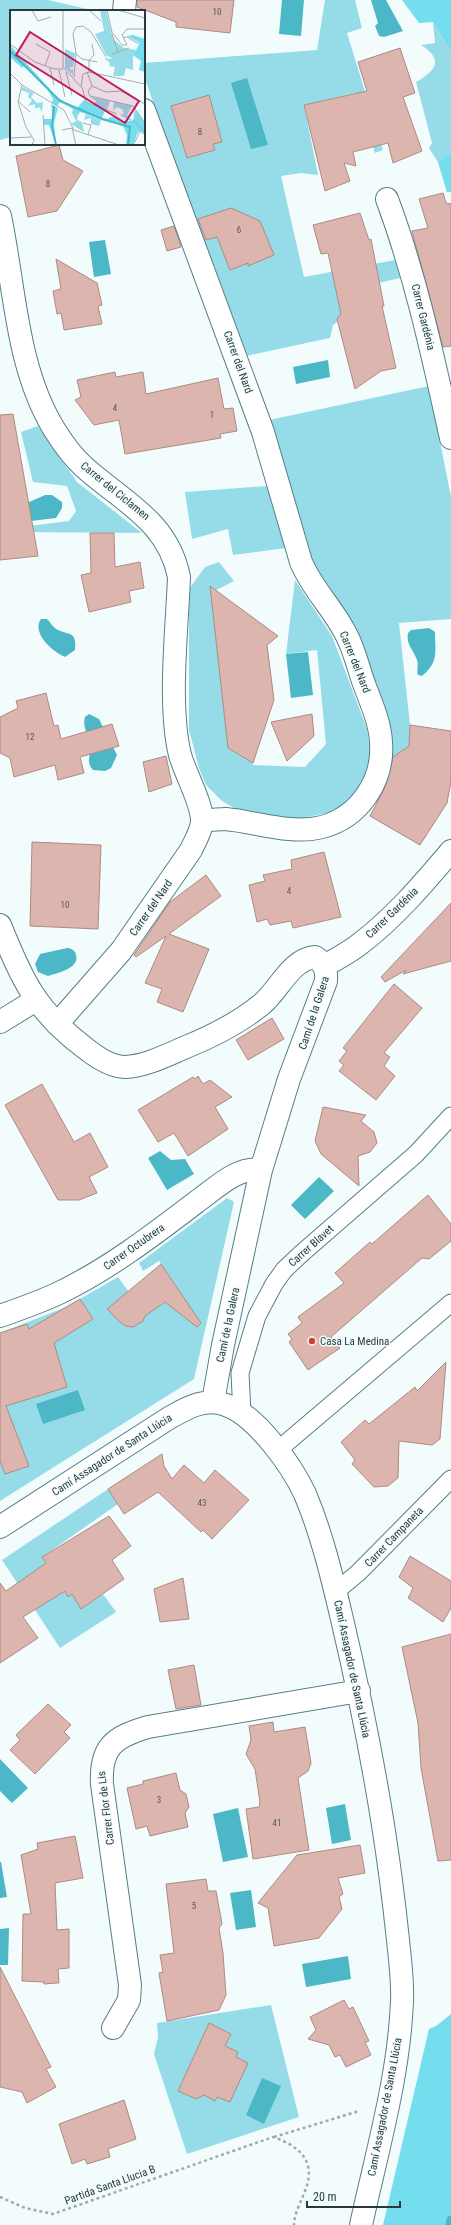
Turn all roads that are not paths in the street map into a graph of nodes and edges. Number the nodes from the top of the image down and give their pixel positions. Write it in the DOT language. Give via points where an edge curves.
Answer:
graph roads {
  1 [pos="125,0"];
  2 [pos="124,10"];
  3 [pos="145,113"];
  4 [pos="387,199"];
  5 [pos="0,216"];
  6 [pos="451,438"];
  7 [pos="202,821"];
  8 [pos="451,851"];
  9 [pos="0,925"];
  10 [pos="324,966"];
  11 [pos="36,1000"];
  12 [pos="0,1022"];
  13 [pos="57,1024"];
  14 [pos="451,1116"];
  15 [pos="261,1170"];
  16 [pos="451,1303"];
  17 [pos="0,1316"];
  18 [pos="213,1402"];
  19 [pos="242,1414"];
  20 [pos="278,1450"];
  21 [pos="451,1479"];
  22 [pos="0,1527"];
  23 [pos="335,1592"];
  24 [pos="359,1691"];
  25 [pos="113,2028"];
  26 [pos="361,2225"];
  1 -- 2 [label="street"];
  3 -- 7 [label="street, Carrer del Nard" via="256,413 304,569 346,635 376,719 381,742 379,768 368,794 353,811 322,827 291,828 226,819"];
  4 -- 6 [label="street, Carrer Gardénia" via="402,241 424,320"];
  5 -- 7 [label="street, Carrer del Ciclamen" via="10,263 24,358 43,410 59,436 83,466 152,522 168,542 175,558 179,576 175,687 177,736 180,755"];
  7 -- 13 [label="street, Carrer del Nard" via="191,850 121,951"];
  8 -- 10 [label="street, Carrer Gardénia" via="424,882 361,944"];
  9 -- 11 [label="street, Camí de la Galera"];
  10 -- 13 [label="street, Camí de la Galera" via="315,957 302,960 268,1000 240,1021 202,1040 138,1065 124,1067 104,1060 85,1048"];
  10 -- 15 [label="street, Camí de la Galera" via="327,972 326,981 290,1079"];
  11 -- 12 [label="street"];
  11 -- 13 [label="street, Camí de la Galera"];
  14 -- 19 [label="lane, Carrer Blavet" via="416,1154 302,1252 274,1284 257,1316 244,1358 239,1386"];
  15 -- 17 [label="street, Carrer Octubrera" via="252,1168 232,1176 160,1230 96,1273 59,1293"];
  15 -- 18 [label="street, Camí de la Galera"];
  16 -- 20 [label="lane"];
  18 -- 19 [label="street, Camí Assagador de Santa Llúcia" via="228,1405"];
  18 -- 22 [label="street, Camí Assagador de Santa Llúcia" via="187,1408 169,1418"];
  19 -- 20 [label="street, Camí Assagador de Santa Llúcia"];
  20 -- 23 [label="street, Camí Assagador de Santa Llúcia" via="293,1471 311,1510 321,1536"];
  21 -- 23 [label="lane, Carrer Campaneta" via="358,1573"];
  23 -- 24 [label="street, Camí Assagador de Santa Llúcia"];
  24 -- 25 [label="street, Carrer Flor de Lis" via="148,1727 121,1736 108,1749 102,1760 102,1784 130,1985 129,2000"];
  24 -- 26 [label="street, Camí Assagador de Santa Llúcia" via="390,1872 401,1971 401,2031 389,2102"];
}
